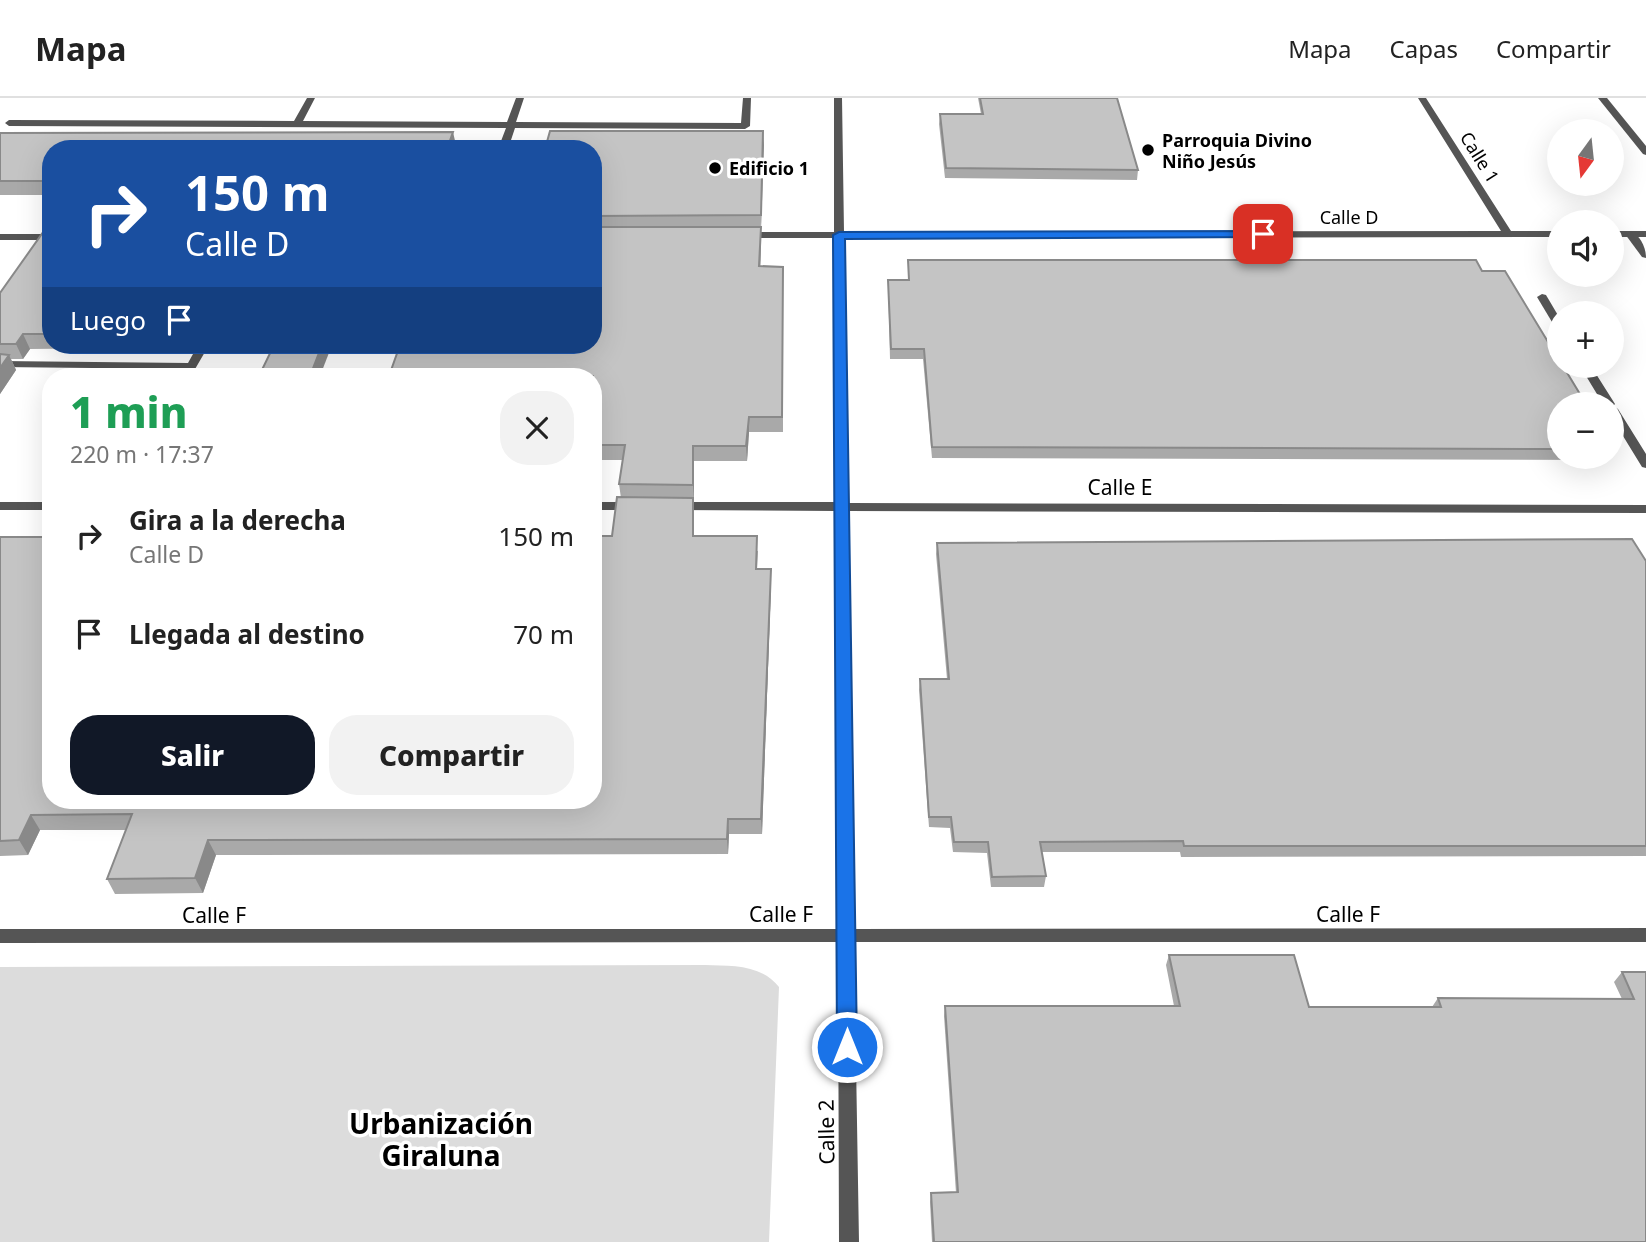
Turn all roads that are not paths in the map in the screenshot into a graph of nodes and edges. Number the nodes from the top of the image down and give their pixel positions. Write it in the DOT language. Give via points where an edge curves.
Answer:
graph roads {
  1 [pos="311,98"];
  2 [pos="520,98"];
  3 [pos="747,98"];
  4 [pos="838,98"];
  5 [pos="1422,98"];
  6 [pos="1602,98"];
  7 [pos="9,122"];
  8 [pos="296,124"];
  9 [pos="511,125"];
  10 [pos="506,140"];
  11 [pos="1646,152"];
  12 [pos="1508,234"];
  13 [pos="1547,234"];
  14 [pos="1624,234"];
  15 [pos="1630,234"];
  16 [pos="1646,234"];
  17 [pos="730,235"];
  18 [pos="839,235"];
  19 [pos="0,237"];
  20 [pos="42,237"];
  21 [pos="1646,255"];
  22 [pos="1542,297"];
  23 [pos="1547,305"];
  24 [pos="0,364"];
  25 [pos="108,368"];
  26 [pos="1624,428"];
  27 [pos="1646,464"];
  28 [pos="0,506"];
  29 [pos="42,506"];
  30 [pos="602,506"];
  31 [pos="842,506"];
  32 [pos="1646,509"];
  33 [pos="846,935"];
  34 [pos="1646,935"];
  35 [pos="0,936"];
  36 [pos="849,1242"];
  1 -- 8 [label="street"];
  2 -- 9 [label="street"];
  3 -- 9 [label="street" via="745,126"];
  4 -- 18 [label="street, Calle 2"];
  5 -- 12 [label="street, Calle 1"];
  6 -- 11 [label="street"];
  7 -- 8 [label="street"];
  8 -- 9 [label="street"];
  9 -- 10 [label="street"];
  12 -- 13 [label="street, Calle D"];
  12 -- 18 [label="street, Calle D"];
  14 -- 15 [label="street"];
  15 -- 16 [label="street"];
  15 -- 21 [label="street"];
  17 -- 18 [label="street, Calle D"];
  18 -- 31 [label="street, Calle 2"];
  19 -- 20 [label="street"];
  22 -- 23 [label="street"];
  24 -- 25 [label="street"];
  26 -- 27 [label="street"];
  28 -- 29 [label="street"];
  30 -- 31 [label="street, Calle E"];
  31 -- 32 [label="street, Calle E"];
  31 -- 33 [label="street, Calle 2"];
  33 -- 34 [label="street, Calle F"];
  33 -- 35 [label="street, Calle F"];
  33 -- 36 [label="street, Calle 2"];
}
